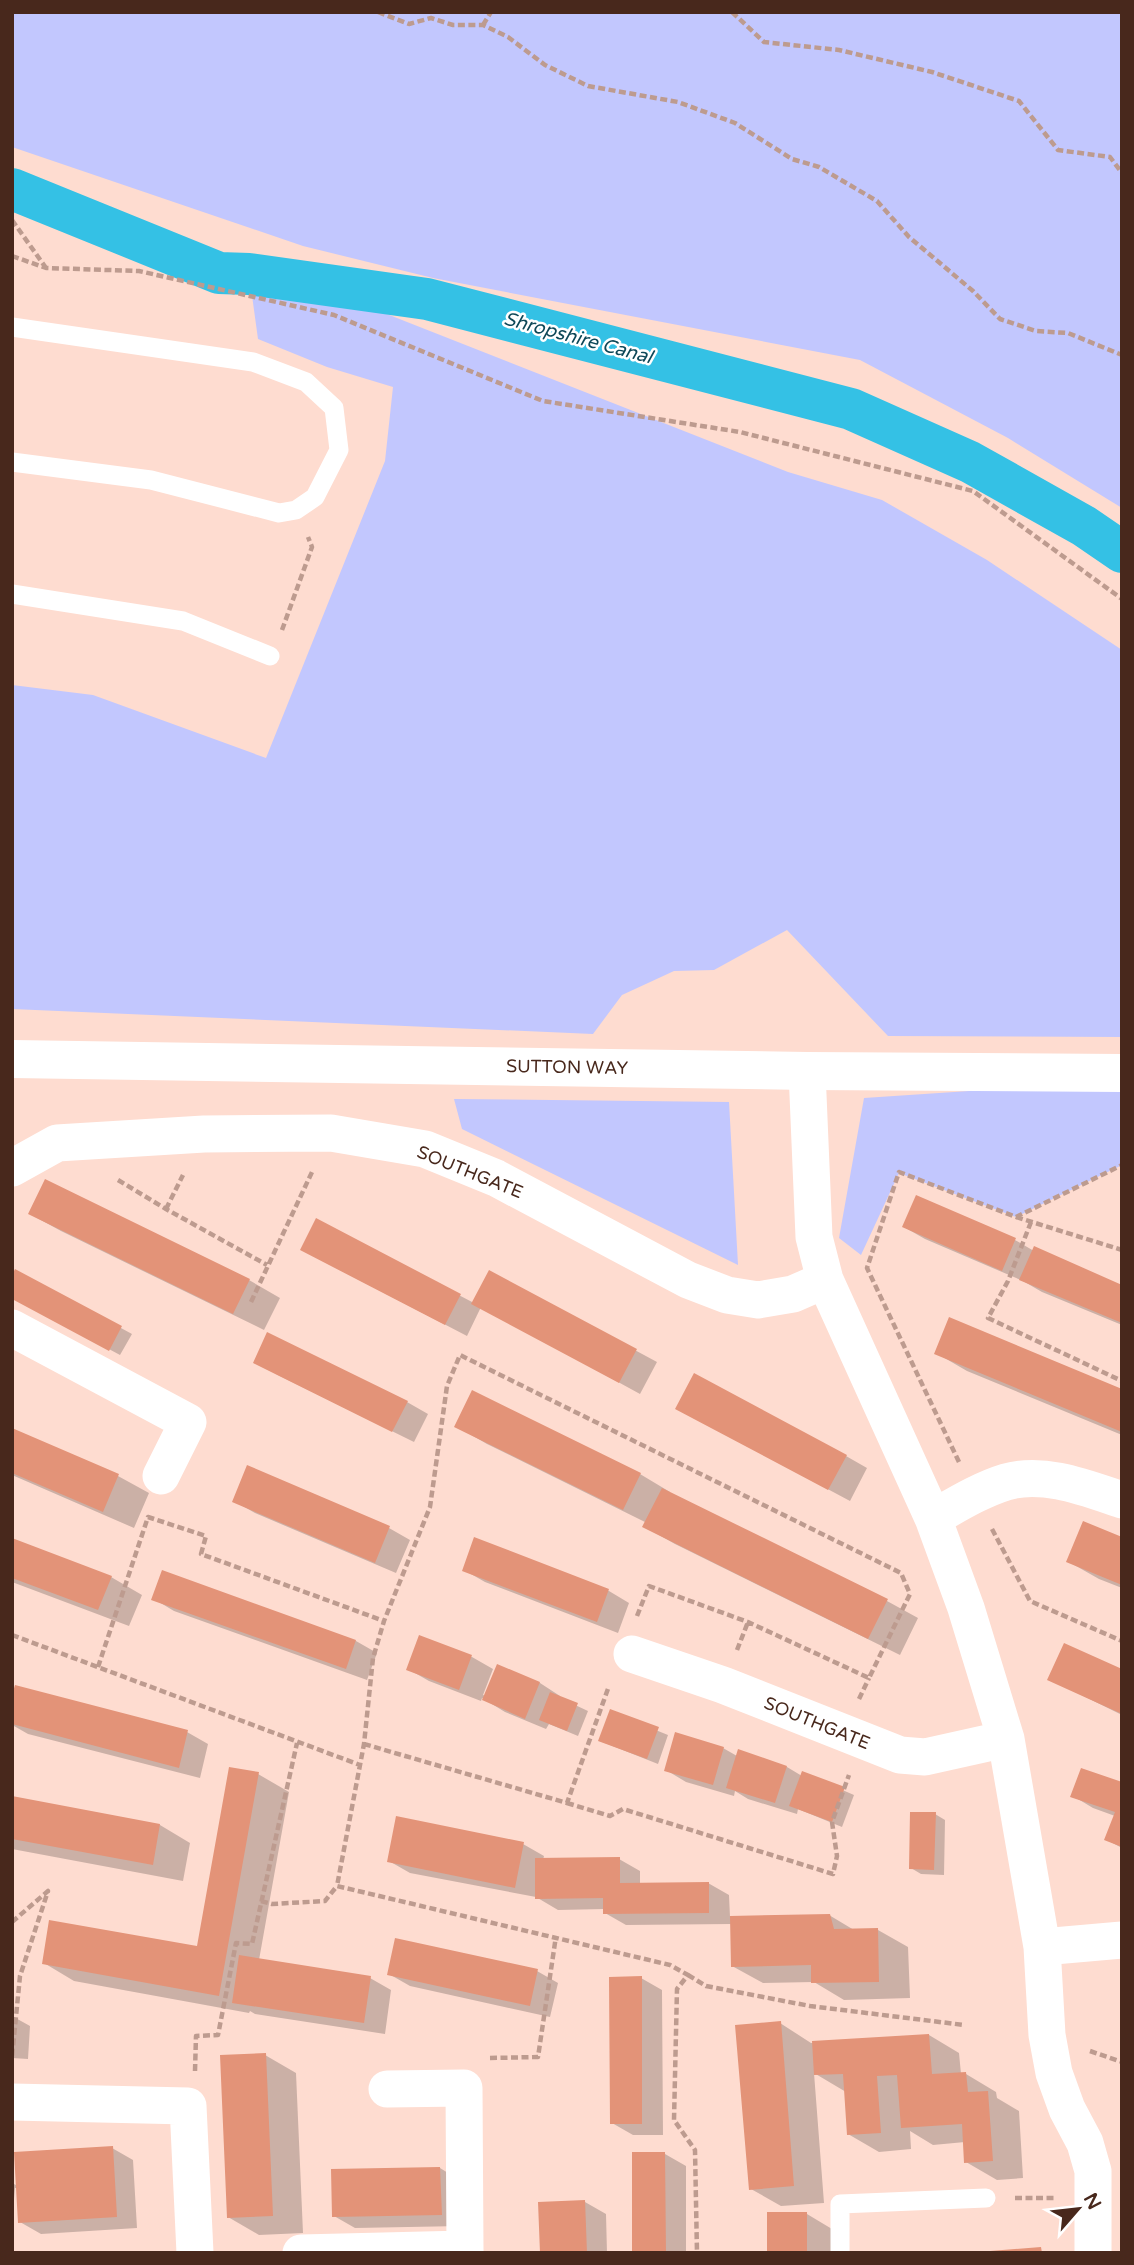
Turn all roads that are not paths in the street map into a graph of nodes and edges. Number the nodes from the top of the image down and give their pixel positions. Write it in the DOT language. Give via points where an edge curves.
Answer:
graph roads {
  1 [pos="12,327"];
  2 [pos="12,462"];
  3 [pos="12,594"];
  4 [pos="270,656"];
  5 [pos="12,1059"];
  6 [pos="807,1071"];
  7 [pos="1122,1073"];
  8 [pos="12,1168"];
  9 [pos="825,1280"];
  10 [pos="12,1328"];
  11 [pos="161,1476"];
  12 [pos="1122,1500"];
  13 [pos="933,1518"];
  14 [pos="626,1652"];
  15 [pos="1006,1739"];
  16 [pos="1122,1940"];
  17 [pos="1042,1947"];
  18 [pos="387,2089"];
  19 [pos="12,2102"];
  20 [pos="986,2198"];
  21 [pos="465,2251"];
  22 [pos="195,2253"];
  23 [pos="301,2253"];
  24 [pos="840,2253"];
  25 [pos="1093,2253"];
  1 -- 2 [label="lane" via="253,362 306,382 334,408 339,450 315,497 296,510 279,513 151,480"];
  3 -- 4 [label="lane" via="183,621"];
  5 -- 6 [label="street, SUTTON WAY"];
  6 -- 7 [label="street, SUTTON WAY"];
  6 -- 9 [label="street" via="814,1237"];
  8 -- 9 [label="street, SOUTHGATE" via="58,1143 204,1133 331,1133 425,1149 496,1178 688,1280 727,1294 758,1300 793,1294"];
  9 -- 13 [label="street"];
  10 -- 11 [label="street" via="188,1422"];
  12 -- 13 [label="street" via="1074,1484 1042,1479 1007,1482"];
  13 -- 15 [label="street"];
  14 -- 15 [label="street, SOUTHGATE" via="900,1755 925,1757"];
  15 -- 17 [label="street"];
  16 -- 17 [label="street"];
  17 -- 25 [label="street" via="1054,2073 1093,2171"];
  18 -- 21 [label="street" via="464,2088"];
  19 -- 22 [label="street" via="188,2106"];
  20 -- 24 [label="lane" via="840,2204"];
  21 -- 23 [label="street"];
}
